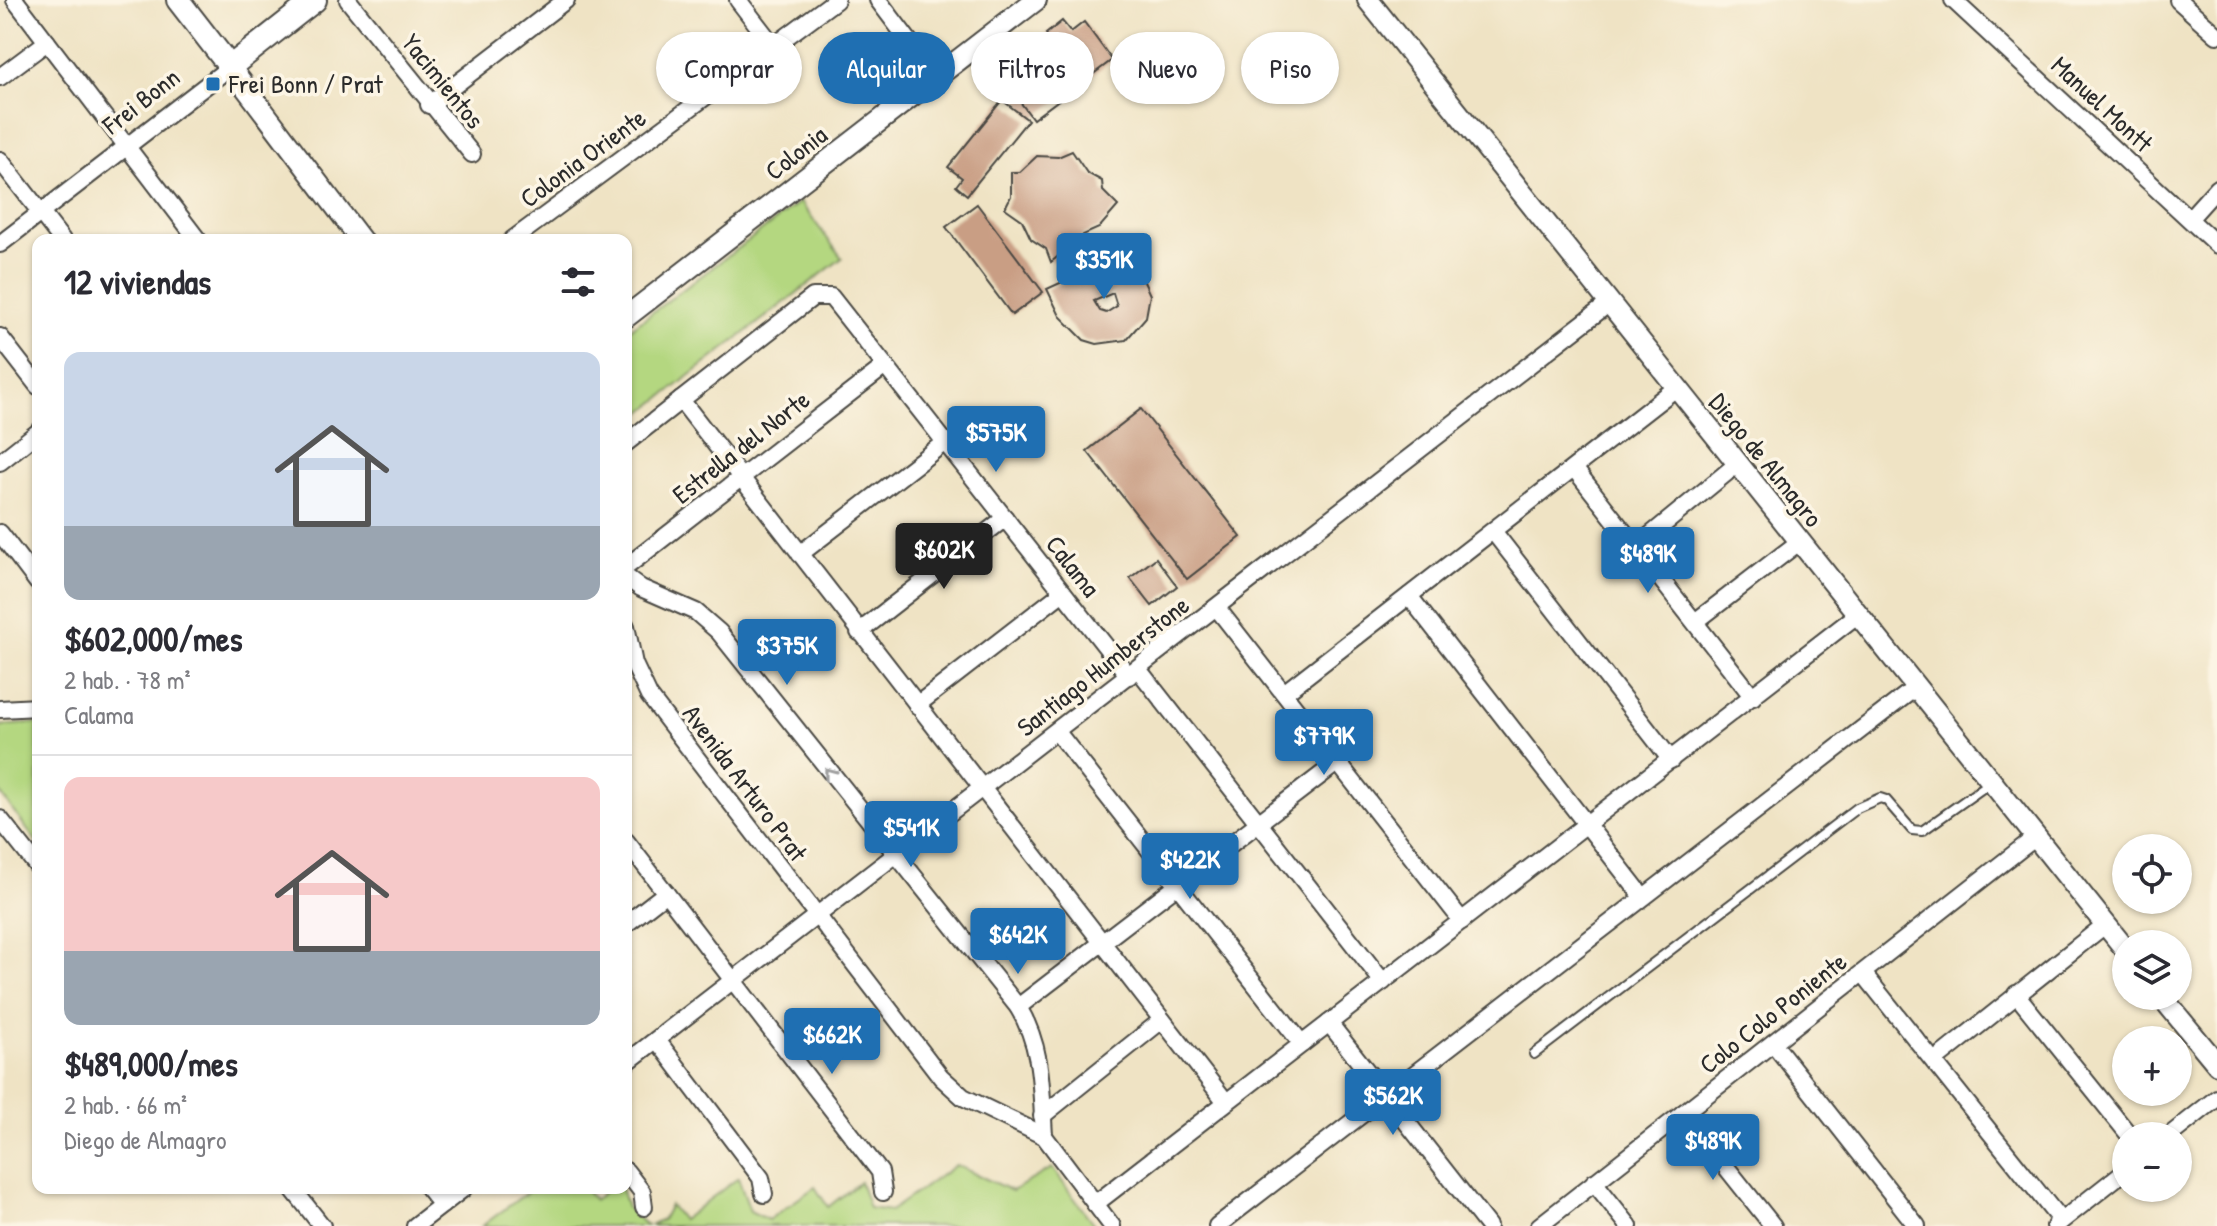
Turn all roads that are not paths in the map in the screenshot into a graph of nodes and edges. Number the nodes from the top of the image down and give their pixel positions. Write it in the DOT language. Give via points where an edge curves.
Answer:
graph roads {
  1 [pos="15,0"];
  2 [pos="178,0"];
  3 [pos="315,0"];
  4 [pos="348,0"];
  5 [pos="566,0"];
  6 [pos="738,0"];
  7 [pos="836,0"];
  8 [pos="878,0"];
  9 [pos="1368,0"];
  10 [pos="1953,0"];
  11 [pos="2178,0"];
  12 [pos="1026,3"];
  13 [pos="763,32"];
  14 [pos="795,32"];
  15 [pos="902,32"];
  16 [pos="2217,35"];
  17 [pos="47,42"];
  18 [pos="955,63"];
  19 [pos="230,67"];
  20 [pos="0,77"];
  21 [pos="700,104"];
  22 [pos="903,104"];
  23 [pos="429,105"];
  24 [pos="129,146"];
  25 [pos="472,154"];
  26 [pos="0,160"];
  27 [pos="2217,188"];
  28 [pos="42,213"];
  29 [pos="2190,218"];
  30 [pos="58,234"];
  31 [pos="194,234"];
  32 [pos="356,234"];
  33 [pos="525,234"];
  34 [pos="2216,241"];
  35 [pos="0,244"];
  36 [pos="1608,304"];
  37 [pos="632,312"];
  38 [pos="0,337"];
  39 [pos="885,366"];
  40 [pos="32,378"];
  41 [pos="1676,388"];
  42 [pos="681,400"];
  43 [pos="32,437"];
  44 [pos="632,438"];
  45 [pos="945,442"];
  46 [pos="0,462"];
  47 [pos="1736,465"];
  48 [pos="1574,468"];
  49 [pos="741,478"];
  50 [pos="1005,518"];
  51 [pos="1493,531"];
  52 [pos="0,533"];
  53 [pos="1799,542"];
  54 [pos="1636,547"];
  55 [pos="800,554"];
  56 [pos="632,562"];
  57 [pos="32,575"];
  58 [pos="632,581"];
  59 [pos="1063,592"];
  60 [pos="1409,596"];
  61 [pos="1217,608"];
  62 [pos="1857,615"];
  63 [pos="1695,622"];
  64 [pos="859,632"];
  65 [pos="632,654"];
  66 [pos="1134,673"];
  67 [pos="1915,688"];
  68 [pos="1284,693"];
  69 [pos="1753,697"];
  70 [pos="917,705"];
  71 [pos="32,707"];
  72 [pos="0,709"];
  73 [pos="1057,732"];
  74 [pos="1671,760"];
  75 [pos="1338,762"];
  76 [pos="1992,782"];
  77 [pos="982,790"];
  78 [pos="0,819"];
  79 [pos="1258,823"];
  80 [pos="1587,825"];
  81 [pos="2037,836"];
  82 [pos="632,849"];
  83 [pos="895,856"];
  84 [pos="32,859"];
  85 [pos="1177,885"];
  86 [pos="666,893"];
  87 [pos="1643,897"];
  88 [pos="816,917"];
  89 [pos="632,919"];
  90 [pos="1462,921"];
  91 [pos="2106,924"];
  92 [pos="2112,932"];
  93 [pos="1102,943"];
  94 [pos="1863,973"];
  95 [pos="734,980"];
  96 [pos="1383,982"];
  97 [pos="2016,994"];
  98 [pos="1018,1007"];
  99 [pos="2173,1010"];
  100 [pos="1162,1020"];
  101 [pos="1329,1023"];
  102 [pos="657,1040"];
  103 [pos="1773,1043"];
  104 [pos="1302,1044"];
  105 [pos="1534,1054"];
  106 [pos="632,1059"];
  107 [pos="1934,1061"];
  108 [pos="2217,1064"];
  109 [pos="1386,1096"];
  110 [pos="2217,1098"];
  111 [pos="1226,1102"];
  112 [pos="1683,1113"];
  113 [pos="1042,1116"];
  114 [pos="2119,1122"];
  115 [pos="2187,1122"];
  116 [pos="1044,1136"];
  117 [pos="632,1179"];
  118 [pos="2112,1181"];
  119 [pos="1594,1182"];
  120 [pos="883,1192"];
  121 [pos="297,1194"];
  122 [pos="433,1194"];
  123 [pos="456,1194"];
  124 [pos="764,1194"];
  125 [pos="1095,1204"];
  126 [pos="442,1205"];
  127 [pos="644,1207"];
  128 [pos="2058,1223"];
  129 [pos="322,1226"];
  130 [pos="415,1226"];
  131 [pos="1112,1226"];
  132 [pos="1217,1226"];
  133 [pos="1488,1226"];
  134 [pos="1539,1226"];
  135 [pos="1629,1226"];
  136 [pos="1773,1226"];
  137 [pos="1917,1226"];
  1 -- 17 [label="street"];
  2 -- 19 [label="main road"];
  3 -- 19 [label="main road, Frei Bonn"];
  4 -- 23 [label="street, Yacimientos"];
  5 -- 23 [label="street"];
  6 -- 13 [label="street"];
  7 -- 14 [label="street, Colonia Oriente"];
  8 -- 15 [label="street"];
  9 -- 36 [label="street, Diego de Almagro"];
  10 -- 29 [label="street, Manuel Montt"];
  11 -- 16 [label="street"];
  12 -- 18 [label="street, Colonia"];
  17 -- 20 [label="street"];
  17 -- 24 [label="street"];
  19 -- 24 [label="street, Frei Bonn"];
  19 -- 32 [label="street"];
  21 -- 33 [label="street, Colonia Oriente"];
  22 -- 37 [label="street, Colonia"];
  23 -- 25 [label="street, Yacimientos"];
  24 -- 28 [label="street, Frei Bonn"];
  24 -- 31 [label="street"];
  26 -- 28 [label="street"];
  27 -- 29 [label="street"];
  28 -- 30 [label="street"];
  28 -- 35 [label="street, Frei Bonn"];
  29 -- 34 [label="street, Manuel Montt"];
  36 -- 41 [label="street, Diego de Almagro"];
  36 -- 61 [label="street, Santiago Humberstone"];
  38 -- 40 [label="street"];
  39 -- 42 [label="street, Calama" via="831,297 813,297"];
  39 -- 45 [label="street, Calama"];
  39 -- 49 [label="street, Estrella del Norte"];
  41 -- 47 [label="street, Diego de Almagro"];
  41 -- 48 [label="street"];
  42 -- 44 [label="street"];
  42 -- 49 [label="street"];
  43 -- 46 [label="street"];
  45 -- 50 [label="street, Calama"];
  45 -- 55 [label="street"];
  47 -- 53 [label="street, Diego de Almagro"];
  47 -- 54 [label="street"];
  48 -- 51 [label="street"];
  48 -- 54 [label="street"];
  49 -- 55 [label="street"];
  49 -- 56 [label="street, Estrella del Norte"];
  50 -- 59 [label="street, Calama"];
  50 -- 64 [label="street"];
  51 -- 60 [label="street"];
  51 -- 74 [label="street"];
  52 -- 57 [label="street"];
  53 -- 62 [label="street, Diego de Almagro"];
  53 -- 63 [label="street"];
  54 -- 63 [label="street"];
  55 -- 64 [label="street"];
  83 -- 58 [label="street, one-way" via="719,632 696,612"];
  59 -- 66 [label="street, Calama"];
  59 -- 70 [label="street"];
  60 -- 68 [label="street"];
  60 -- 80 [label="street"];
  61 -- 66 [label="street, Santiago Humberstone"];
  61 -- 68 [label="street"];
  62 -- 67 [label="street, Diego de Almagro"];
  62 -- 69 [label="street"];
  63 -- 69 [label="street"];
  64 -- 70 [label="street"];
  65 -- 88 [label="street, Avenida Arturo Prat" via="649,696"];
  66 -- 73 [label="street, Santiago Humberstone"];
  66 -- 79 [label="street, Calama"];
  67 -- 76 [label="street, Diego de Almagro"];
  67 -- 87 [label="street"];
  68 -- 75 [label="street"];
  69 -- 74 [label="street"];
  70 -- 77 [label="street"];
  71 -- 72 [label="street"];
  73 -- 77 [label="street, Santiago Humberstone"];
  73 -- 85 [label="street"];
  74 -- 80 [label="street"];
  75 -- 79 [label="street"];
  75 -- 90 [label="street"];
  76 -- 81 [label="street, Diego de Almagro"];
  76 -- 105 [label="lane" via="1922,831 1912,830 1886,800 1857,808"];
  77 -- 83 [label="street, Santiago Humberstone"];
  77 -- 93 [label="street"];
  78 -- 84 [label="street"];
  79 -- 85 [label="street"];
  79 -- 96 [label="street, Calama"];
  80 -- 87 [label="street"];
  80 -- 90 [label="street"];
  81 -- 91 [label="street, Diego de Almagro"];
  81 -- 94 [label="street, Colo Colo Poniente"];
  82 -- 86 [label="street"];
  83 -- 88 [label="street, Santiago Humberstone"];
  83 -- 98 [label="street"];
  85 -- 93 [label="street"];
  85 -- 104 [label="street"];
  86 -- 89 [label="street"];
  86 -- 95 [label="street"];
  87 -- 109 [label="street"];
  88 -- 95 [label="street, Santiago Humberstone"];
  88 -- 116 [label="street, Avenida Arturo Prat" via="941,1077 963,1097"];
  90 -- 96 [label="street"];
  91 -- 92 [label="street, Diego de Almagro"];
  91 -- 97 [label="street"];
  93 -- 98 [label="street"];
  93 -- 100 [label="street"];
  94 -- 103 [label="street, Colo Colo Poniente"];
  94 -- 107 [label="street"];
  95 -- 102 [label="street, Santiago Humberstone"];
  95 -- 120 [label="street" via="880,1172"];
  96 -- 101 [label="street"];
  97 -- 107 [label="street"];
  97 -- 114 [label="street"];
  98 -- 113 [label="street" via="1040,1057"];
  99 -- 108 [label="street"];
  100 -- 111 [label="street"];
  100 -- 113 [label="street"];
  101 -- 104 [label="street"];
  101 -- 109 [label="street"];
  102 -- 106 [label="street, Santiago Humberstone"];
  102 -- 124 [label="street" via="761,1178"];
  103 -- 112 [label="street, Colo Colo Poniente"];
  103 -- 137 [label="street"];
  104 -- 111 [label="street"];
  107 -- 128 [label="street"];
  109 -- 132 [label="street"];
  109 -- 133 [label="street"];
  110 -- 115 [label="street"];
  111 -- 125 [label="street"];
  112 -- 119 [label="street, Colo Colo Poniente"];
  112 -- 136 [label="street"];
  113 -- 116 [label="street"];
  116 -- 125 [label="street, Avenida Arturo Prat"];
  117 -- 127 [label="street" via="642,1192"];
  118 -- 128 [label="street"];
  119 -- 134 [label="street, Colo Colo Poniente"];
  119 -- 135 [label="street"];
  121 -- 129 [label="street"];
  122 -- 126 [label="street"];
  123 -- 126 [label="street"];
  125 -- 131 [label="street, Avenida Arturo Prat"];
  126 -- 130 [label="street"];
}
